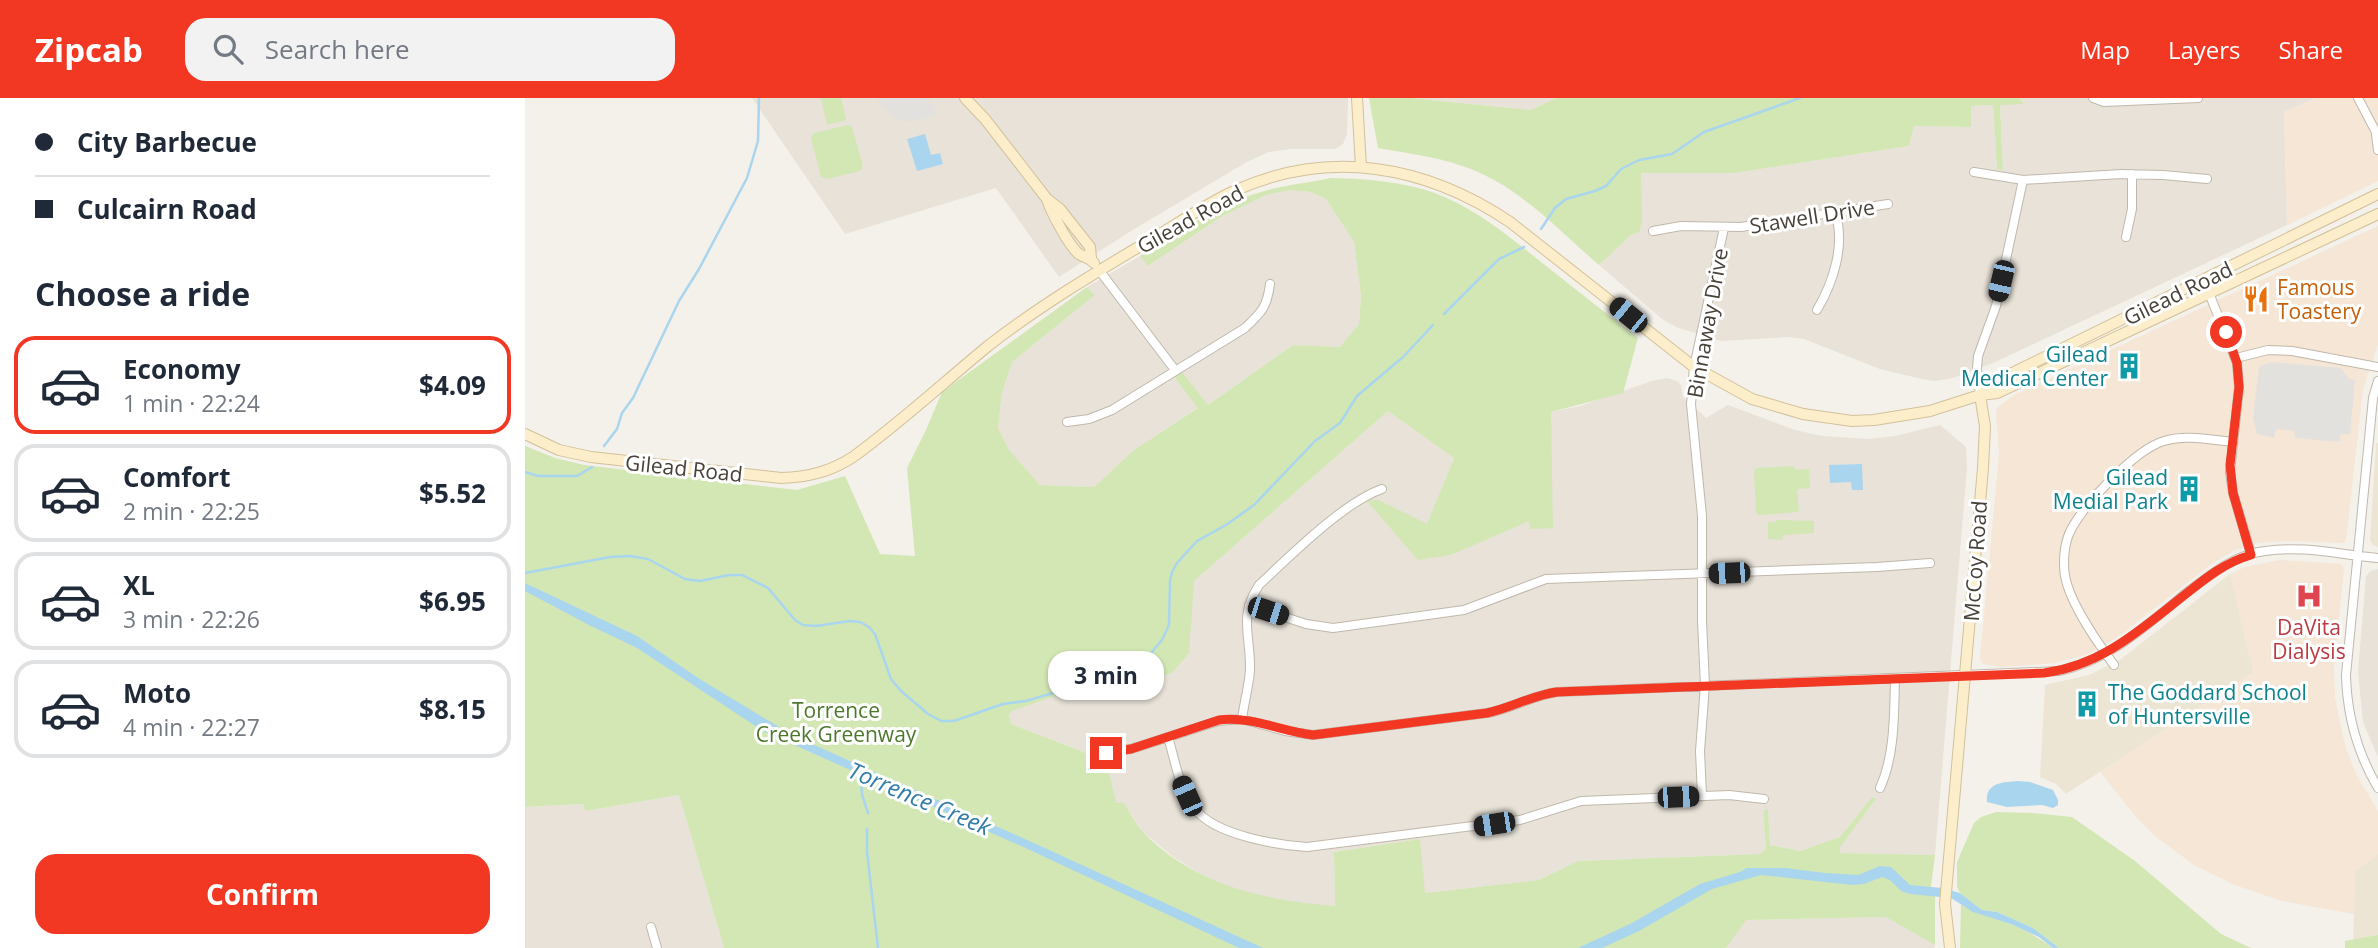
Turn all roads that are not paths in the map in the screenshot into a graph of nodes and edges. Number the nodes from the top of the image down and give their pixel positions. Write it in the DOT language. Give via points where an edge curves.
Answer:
graph roads {
  1 [pos="965,98"];
  2 [pos="1357,98"];
  3 [pos="2093,98"];
  4 [pos="2198,98"];
  5 [pos="2358,98"];
  6 [pos="2164,99"];
  7 [pos="2377,136"];
  8 [pos="2378,150"];
  9 [pos="1361,167"];
  10 [pos="1974,172"];
  11 [pos="2132,174"];
  12 [pos="2207,179"];
  13 [pos="2023,180"];
  14 [pos="2378,194"];
  15 [pos="1888,204"];
  16 [pos="1835,213"];
  17 [pos="2378,214"];
  18 [pos="1724,228"];
  19 [pos="1653,231"];
  20 [pos="2126,237"];
  21 [pos="1100,270"];
  22 [pos="1270,284"];
  23 [pos="2209,293"];
  24 [pos="1817,310"];
  25 [pos="2235,358"];
  26 [pos="1694,367"];
  27 [pos="2378,367"];
  28 [pos="1175,370"];
  29 [pos="2378,381"];
  30 [pos="1980,395"];
  31 [pos="1067,422"];
  32 [pos="525,434"];
  33 [pos="2233,442"];
  34 [pos="1382,489"];
  35 [pos="2251,555"];
  36 [pos="2357,556"];
  37 [pos="2378,558"];
  38 [pos="1930,563"];
  39 [pos="1701,574"];
  40 [pos="1249,605"];
  41 [pos="2106,654"];
  42 [pos="2114,665"];
  43 [pos="1966,675"];
  44 [pos="1895,679"];
  45 [pos="1705,685"];
  46 [pos="1242,719"];
  47 [pos="1168,737"];
  48 [pos="1091,753"];
  49 [pos="1880,788"];
  50 [pos="2378,788"];
  51 [pos="1702,796"];
  52 [pos="1764,799"];
  53 [pos="651,927"];
  54 [pos="657,948"];
  55 [pos="1950,948"];
  1 -- 21 [label="main road" via="1090,247"];
  2 -- 9 [label="main road"];
  3 -- 6 [label="street" via="2104,102"];
  4 -- 6 [label="street"];
  5 -- 7 [label="street"];
  7 -- 8 [label="street"];
  9 -- 21 [label="main road, Gilead Road" via="1285,174 1234,191"];
  9 -- 26 [label="main road, Gilead Road" via="1426,179 1489,208"];
  10 -- 13 [label="street"];
  11 -- 12 [label="street"];
  11 -- 13 [label="street"];
  11 -- 20 [label="street"];
  13 -- 30 [label="street, McCoy Road" via="1996,306 1978,356"];
  14 -- 30 [label="main road, Gilead Road" via="1992,383"];
  15 -- 16 [label="street, Stawell Drive"];
  16 -- 18 [label="street, Stawell Drive"];
  16 -- 24 [label="street" via="1840,235 1836,258"];
  17 -- 23 [label="main road, Gilead Road"];
  18 -- 19 [label="street, Stawell Drive" via="1681,226"];
  18 -- 26 [label="street, Binnaway Drive"];
  21 -- 28 [label="street"];
  21 -- 32 [label="main road, Gilead Road" via="1014,327 853,457 821,473 781,478 590,457 559,450"];
  22 -- 28 [label="street" via="1263,310 1245,328"];
  23 -- 25 [label="street"];
  23 -- 30 [label="main road, Gilead Road" via="1997,393"];
  25 -- 27 [label="street" via="2268,350 2292,351"];
  25 -- 33 [label="street" via="2239,387"];
  26 -- 30 [label="main road, Gilead Road" via="1772,406 1851,421 1905,417"];
  26 -- 39 [label="street, Binnaway Drive" via="1691,404 1702,516"];
  28 -- 31 [label="street" via="1103,414"];
  29 -- 36 [label="street"];
  30 -- 43 [label="main road, McCoy Road" via="1985,426"];
  33 -- 35 [label="street" via="2233,493"];
  33 -- 41 [label="street" via="2181,438 2151,446 2098,494 2075,524 2065,552 2068,589"];
  34 -- 40 [label="street" via="1344,511 1272,573 1259,585"];
  35 -- 36 [label="street" via="2290,549"];
  35 -- 41 [label="street" via="2212,573"];
  36 -- 37 [label="street"];
  36 -- 50 [label="street" via="2347,658 2348,699 2357,742"];
  38 -- 39 [label="street"];
  39 -- 40 [label="street" via="1546,579 1464,610 1333,628"];
  39 -- 45 [label="street, Binnaway Drive"];
  40 -- 46 [label="street" via="1250,670"];
  41 -- 42 [label="street"];
  41 -- 43 [label="street" via="2059,671"];
  43 -- 44 [label="street"];
  43 -- 55 [label="main road, McCoy Road" via="1945,904"];
  44 -- 45 [label="street"];
  44 -- 49 [label="street" via="1891,742"];
  45 -- 46 [label="street" via="1546,693 1503,710 1332,734 1300,734"];
  45 -- 51 [label="street, Binnaway Drive"];
  46 -- 47 [label="street" via="1219,720"];
  47 -- 48 [label="street" via="1118,751"];
  47 -- 51 [label="street" via="1181,782 1203,818 1287,846 1468,828 1530,817 1581,800"];
  51 -- 52 [label="street"];
  53 -- 54 [label="street"];
}
